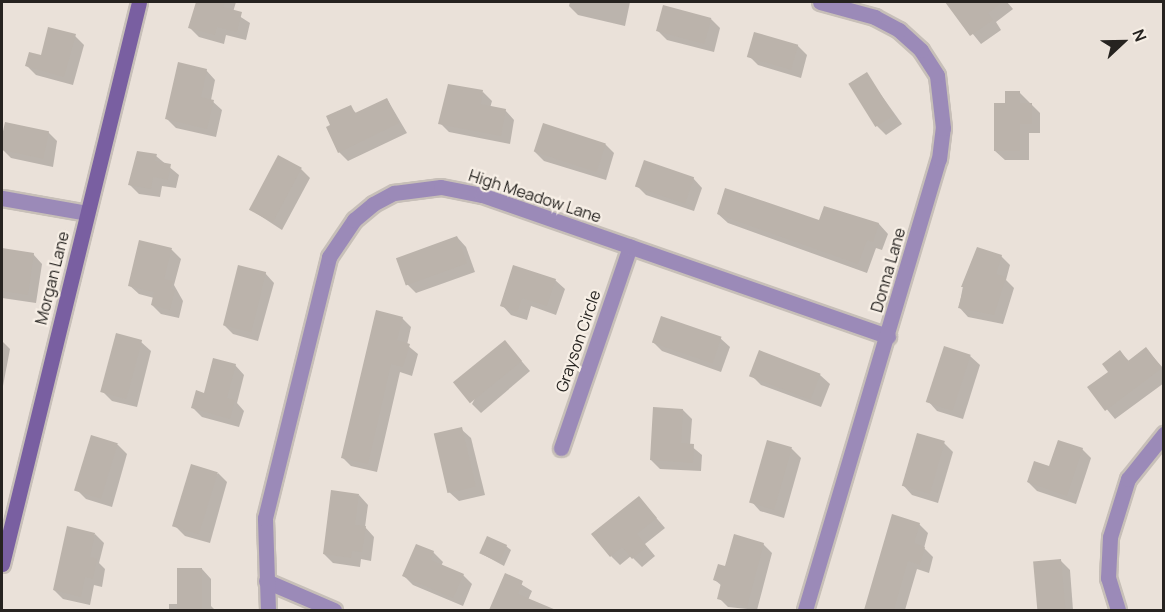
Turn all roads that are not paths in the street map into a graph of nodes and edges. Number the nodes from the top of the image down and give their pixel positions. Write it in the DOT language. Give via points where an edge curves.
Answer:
graph roads {
  1 [pos="138,2"];
  2 [pos="820,2"];
  3 [pos="2,198"];
  4 [pos="87,213"];
  5 [pos="630,246"];
  6 [pos="888,336"];
  7 [pos="1164,434"];
  8 [pos="561,448"];
  9 [pos="3,554"];
  10 [pos="266,581"];
  11 [pos="268,610"];
  12 [pos="334,610"];
  13 [pos="805,610"];
  14 [pos="1118,610"];
  1 -- 4 [label="street, Morgan Lane"];
  2 -- 6 [label="street, Donna Lane" via="875,17 899,30 921,50 932,67 943,101 939,159"];
  3 -- 4 [label="street"];
  4 -- 9 [label="street, Morgan Lane"];
  5 -- 6 [label="street, High Meadow Lane"];
  5 -- 8 [label="street, Grayson Circle"];
  5 -- 10 [label="street, High Meadow Lane" via="482,195 441,186 394,194 373,204 354,220 329,257 268,506"];
  6 -- 13 [label="street, Donna Lane"];
  7 -- 14 [label="street" via="1128,479 1110,537 1108,578"];
  10 -- 11 [label="street, High Meadow Lane"];
  10 -- 12 [label="street"];
}
